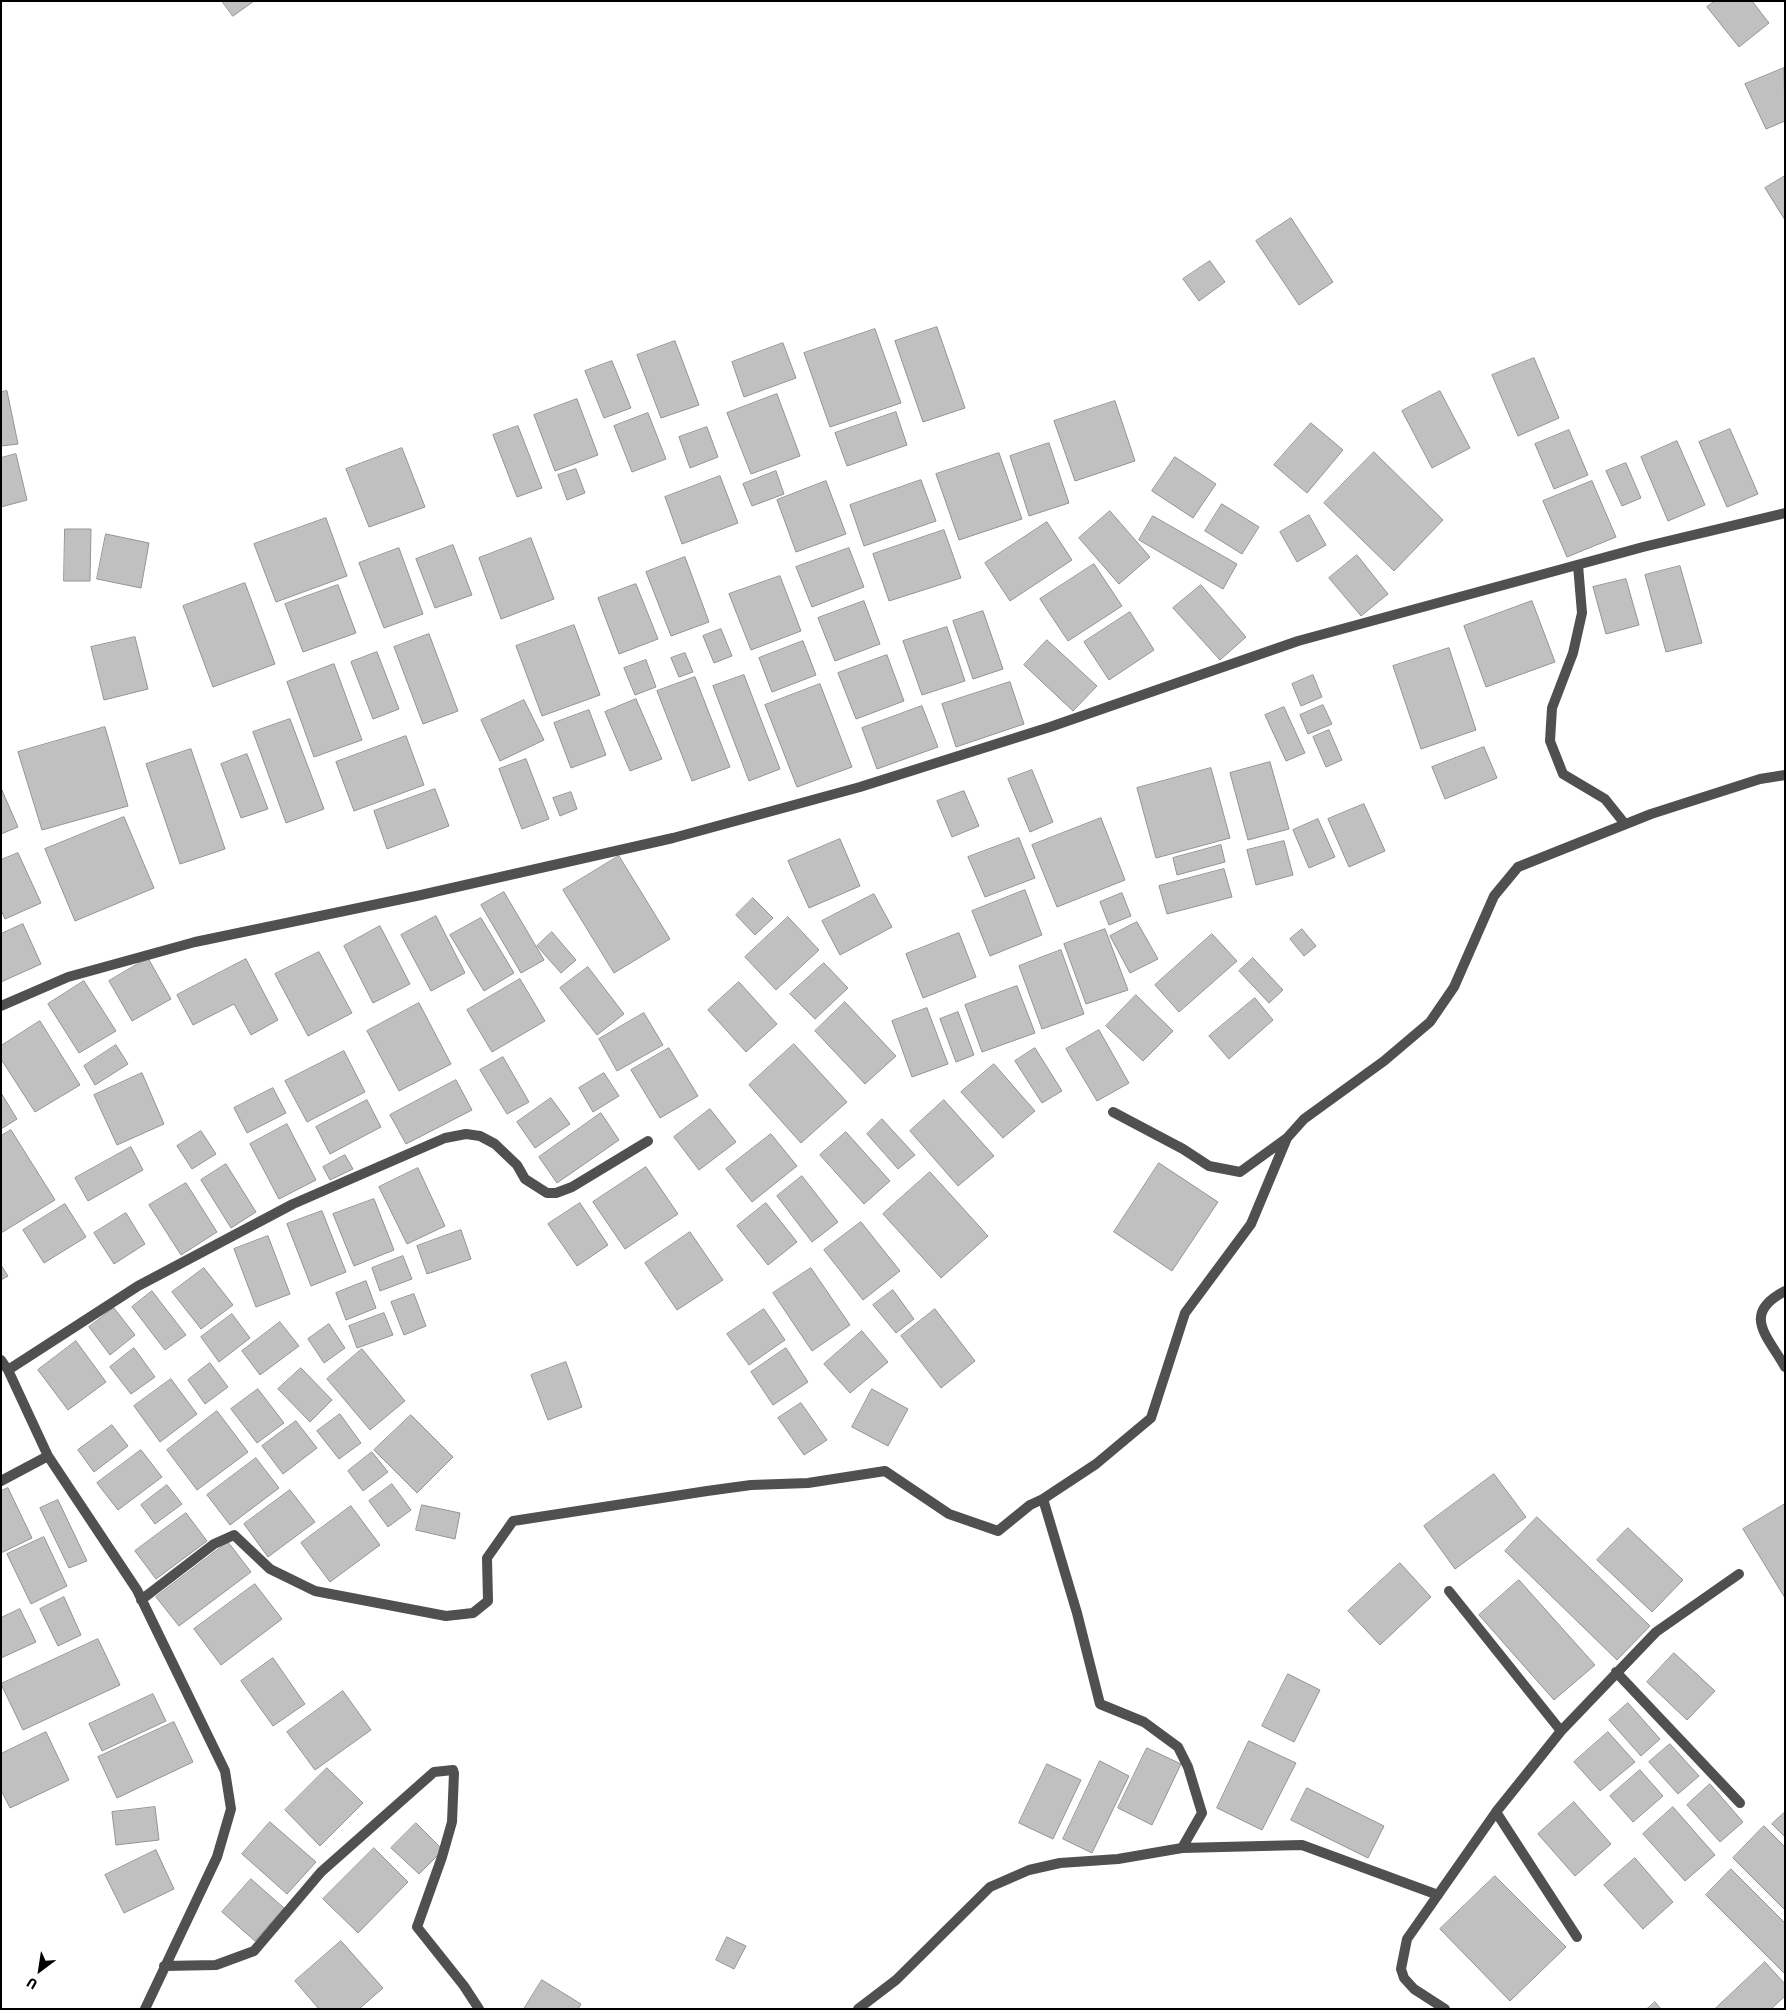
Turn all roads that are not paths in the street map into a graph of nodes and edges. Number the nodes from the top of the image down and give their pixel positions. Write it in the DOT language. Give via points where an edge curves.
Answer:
graph roads {
  1 [pos="1785,513"];
  2 [pos="1578,566"];
  3 [pos="1785,775"];
  4 [pos="1625,824"];
  5 [pos="1,1006"];
  6 [pos="1113,1112"];
  7 [pos="1287,1138"];
  8 [pos="648,1141"];
  9 [pos="1785,1291"];
  10 [pos="1,1360"];
  11 [pos="1785,1367"];
  12 [pos="8,1370"];
  13 [pos="48,1456"];
  14 [pos="1,1481"];
  15 [pos="1043,1499"];
  16 [pos="1739,1574"];
  17 [pos="1449,1591"];
  18 [pos="141,1600"];
  19 [pos="1616,1672"];
  20 [pos="1561,1731"];
  21 [pos="1740,1804"];
  22 [pos="1496,1812"];
  23 [pos="1182,1848"];
  24 [pos="1438,1894"];
  25 [pos="1576,1937"];
  26 [pos="164,1966"];
  27 [pos="145,2009"];
  28 [pos="479,2009"];
  29 [pos="858,2009"];
  30 [pos="1445,2009"];
  1 -- 2 [label="street"];
  2 -- 4 [label="street" via="1582,613 1573,653 1552,708 1550,741 1563,774 1605,799"];
  2 -- 5 [label="street" via="1298,641 1050,727 850,789 672,838 195,942 68,977"];
  3 -- 4 [label="street" via="1760,779"];
  4 -- 7 [label="street" via="1518,867 1494,896 1454,988 1430,1022 1384,1061 1304,1120"];
  6 -- 7 [label="street" via="1209,1166 1240,1172"];
  7 -- 15 [label="street" via="1251,1224 1185,1313 1151,1418 1096,1464"];
  8 -- 12 [label="street" via="572,1187 547,1193 525,1179 517,1165 488,1140 466,1134 445,1138 293,1204 164,1272"];
  9 -- 11 [label="street" via="1769,1299 1761,1311 1759,1322"];
  10 -- 12 [label="street"];
  12 -- 13 [label="street"];
  13 -- 14 [label="street"];
  13 -- 18 [label="street"];
  15 -- 18 [label="street" via="1030,1505 998,1531 950,1514 885,1472 808,1483 707,1490 513,1520 487,1558 488,1601 472,1613 446,1616 315,1591 270,1569 234,1535 214,1544"];
  15 -- 23 [label="street" via="1100,1704 1144,1722 1178,1747 1188,1767 1202,1813"];
  16 -- 19 [label="street" via="1656,1632"];
  17 -- 20 [label="street"];
  18 -- 26 [label="street" via="225,1771 231,1809 217,1857"];
  19 -- 20 [label="street"];
  19 -- 21 [label="street"];
  20 -- 22 [label="street"];
  22 -- 24 [label="street"];
  22 -- 25 [label="street"];
  23 -- 24 [label="street" via="1302,1845"];
  23 -- 29 [label="street" via="1036,1868 990,1887 896,1980"];
  24 -- 30 [label="street" via="1407,1939 1401,1970 1414,1989"];
  26 -- 27 [label="street"];
  26 -- 28 [label="street" via="216,1964 254,1951 321,1872 434,1772 453,1770 452,1822 417,1927"];
}
